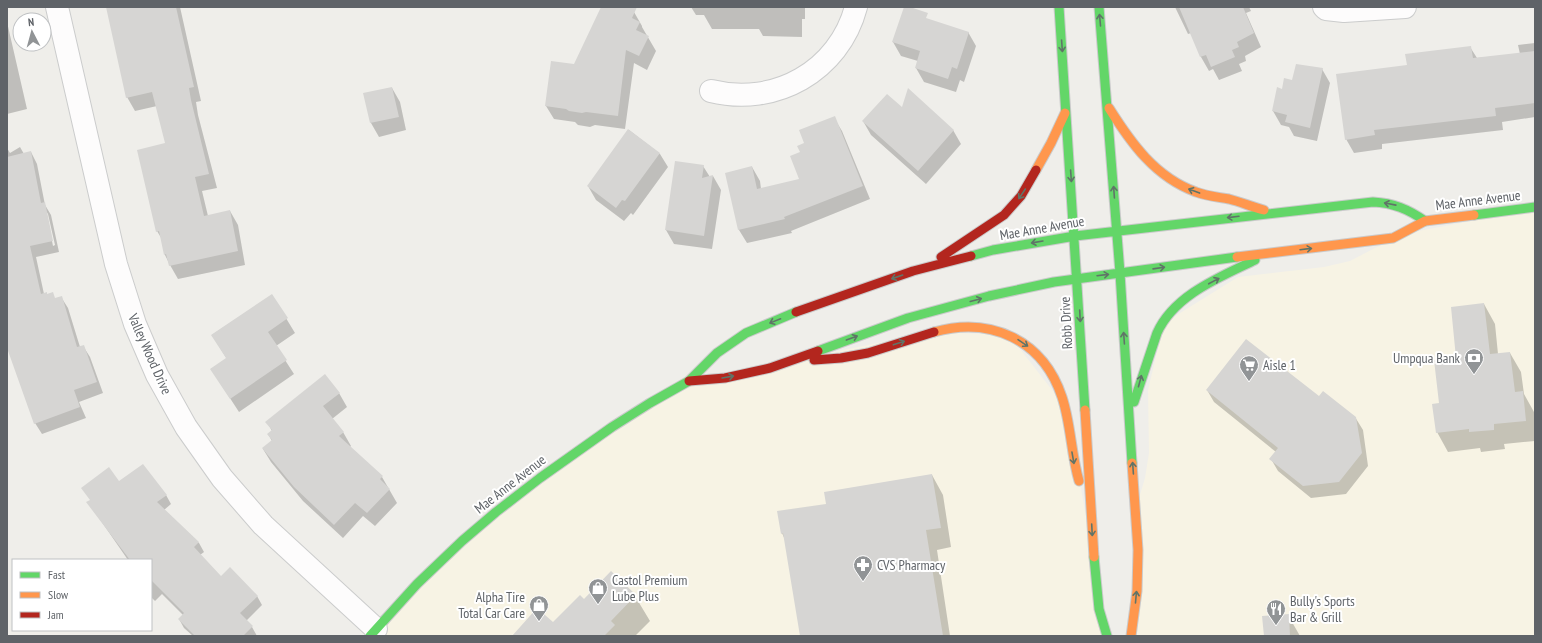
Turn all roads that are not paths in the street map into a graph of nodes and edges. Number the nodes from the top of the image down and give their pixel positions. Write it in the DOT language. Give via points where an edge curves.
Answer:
graph roads {
  1 [pos="57,7"];
  2 [pos="856,7"];
  3 [pos="1059,7"];
  4 [pos="1099,7"];
  5 [pos="1324,7"];
  6 [pos="1405,7"];
  7 [pos="711,91"];
  8 [pos="1107,104"];
  9 [pos="1066,110"];
  10 [pos="1535,207"];
  11 [pos="1272,213"];
  12 [pos="1425,221"];
  13 [pos="1117,230"];
  14 [pos="1075,236"];
  15 [pos="1267,253"];
  16 [pos="923,268"];
  17 [pos="1120,272"];
  18 [pos="1078,278"];
  19 [pos="792,360"];
  20 [pos="689,381"];
  21 [pos="1130,419"];
  22 [pos="1091,503"];
  23 [pos="373,632"];
  24 [pos="1106,636"];
  25 [pos="1131,636"];
  1 -- 23 [label="street, Valley Wood Drive" via="116,264 135,324 157,375 186,427 222,478 264,525"];
  2 -- 7 [label="street" via="846,35 835,51 819,67 797,82 778,89 744,95"];
  3 -- 9 [label="main road, Robb Drive, one-way"];
  8 -- 4 [label="main road, one-way"];
  5 -- 6 [label="street" via="1344,10"];
  11 -- 8 [label="main road, one-way" via="1196,192 1163,174 1138,152"];
  13 -- 8 [label="main road, one-way"];
  9 -- 14 [label="main road, Robb Drive, one-way"];
  9 -- 16 [label="main road, one-way" via="1051,143 1021,196 1004,215"];
  10 -- 12 [label="main road, Mae Anne Avenue"];
  12 -- 11 [label="main road, Mae Anne Avenue, one-way" via="1404,207 1374,202"];
  11 -- 13 [label="main road, Mae Anne Avenue, one-way"];
  15 -- 12 [label="main road, Mae Anne Avenue, one-way" via="1393,238"];
  13 -- 14 [label="main road, Mae Anne Avenue"];
  13 -- 17 [label="main road"];
  14 -- 16 [label="main road, Mae Anne Avenue, one-way" via="993,250"];
  14 -- 18 [label="main road, Robb Drive"];
  17 -- 15 [label="main road, Mae Anne Avenue, one-way"];
  21 -- 15 [label="main road, one-way" via="1143,370 1157,334 1172,311 1199,290"];
  16 -- 20 [label="main road, Mae Anne Avenue, one-way" via="828,300 746,333 717,354"];
  18 -- 17 [label="main road, Mae Anne Avenue, one-way"];
  21 -- 17 [label="main road, one-way"];
  19 -- 18 [label="main road, Mae Anne Avenue, one-way" via="908,318 989,296"];
  18 -- 22 [label="main road, Robb Drive, one-way"];
  20 -- 19 [label="main road, Mae Anne Avenue, one-way" via="745,374"];
  19 -- 22 [label="main road, one-way" via="859,355 948,328 984,327 1009,335 1032,350 1052,373 1066,409 1078,478"];
  20 -- 23 [label="main road, Mae Anne Avenue" via="612,427 496,512 417,584"];
  25 -- 21 [label="main road, one-way" via="1138,564"];
  22 -- 24 [label="main road, Robb Drive, one-way" via="1099,609"];
}
